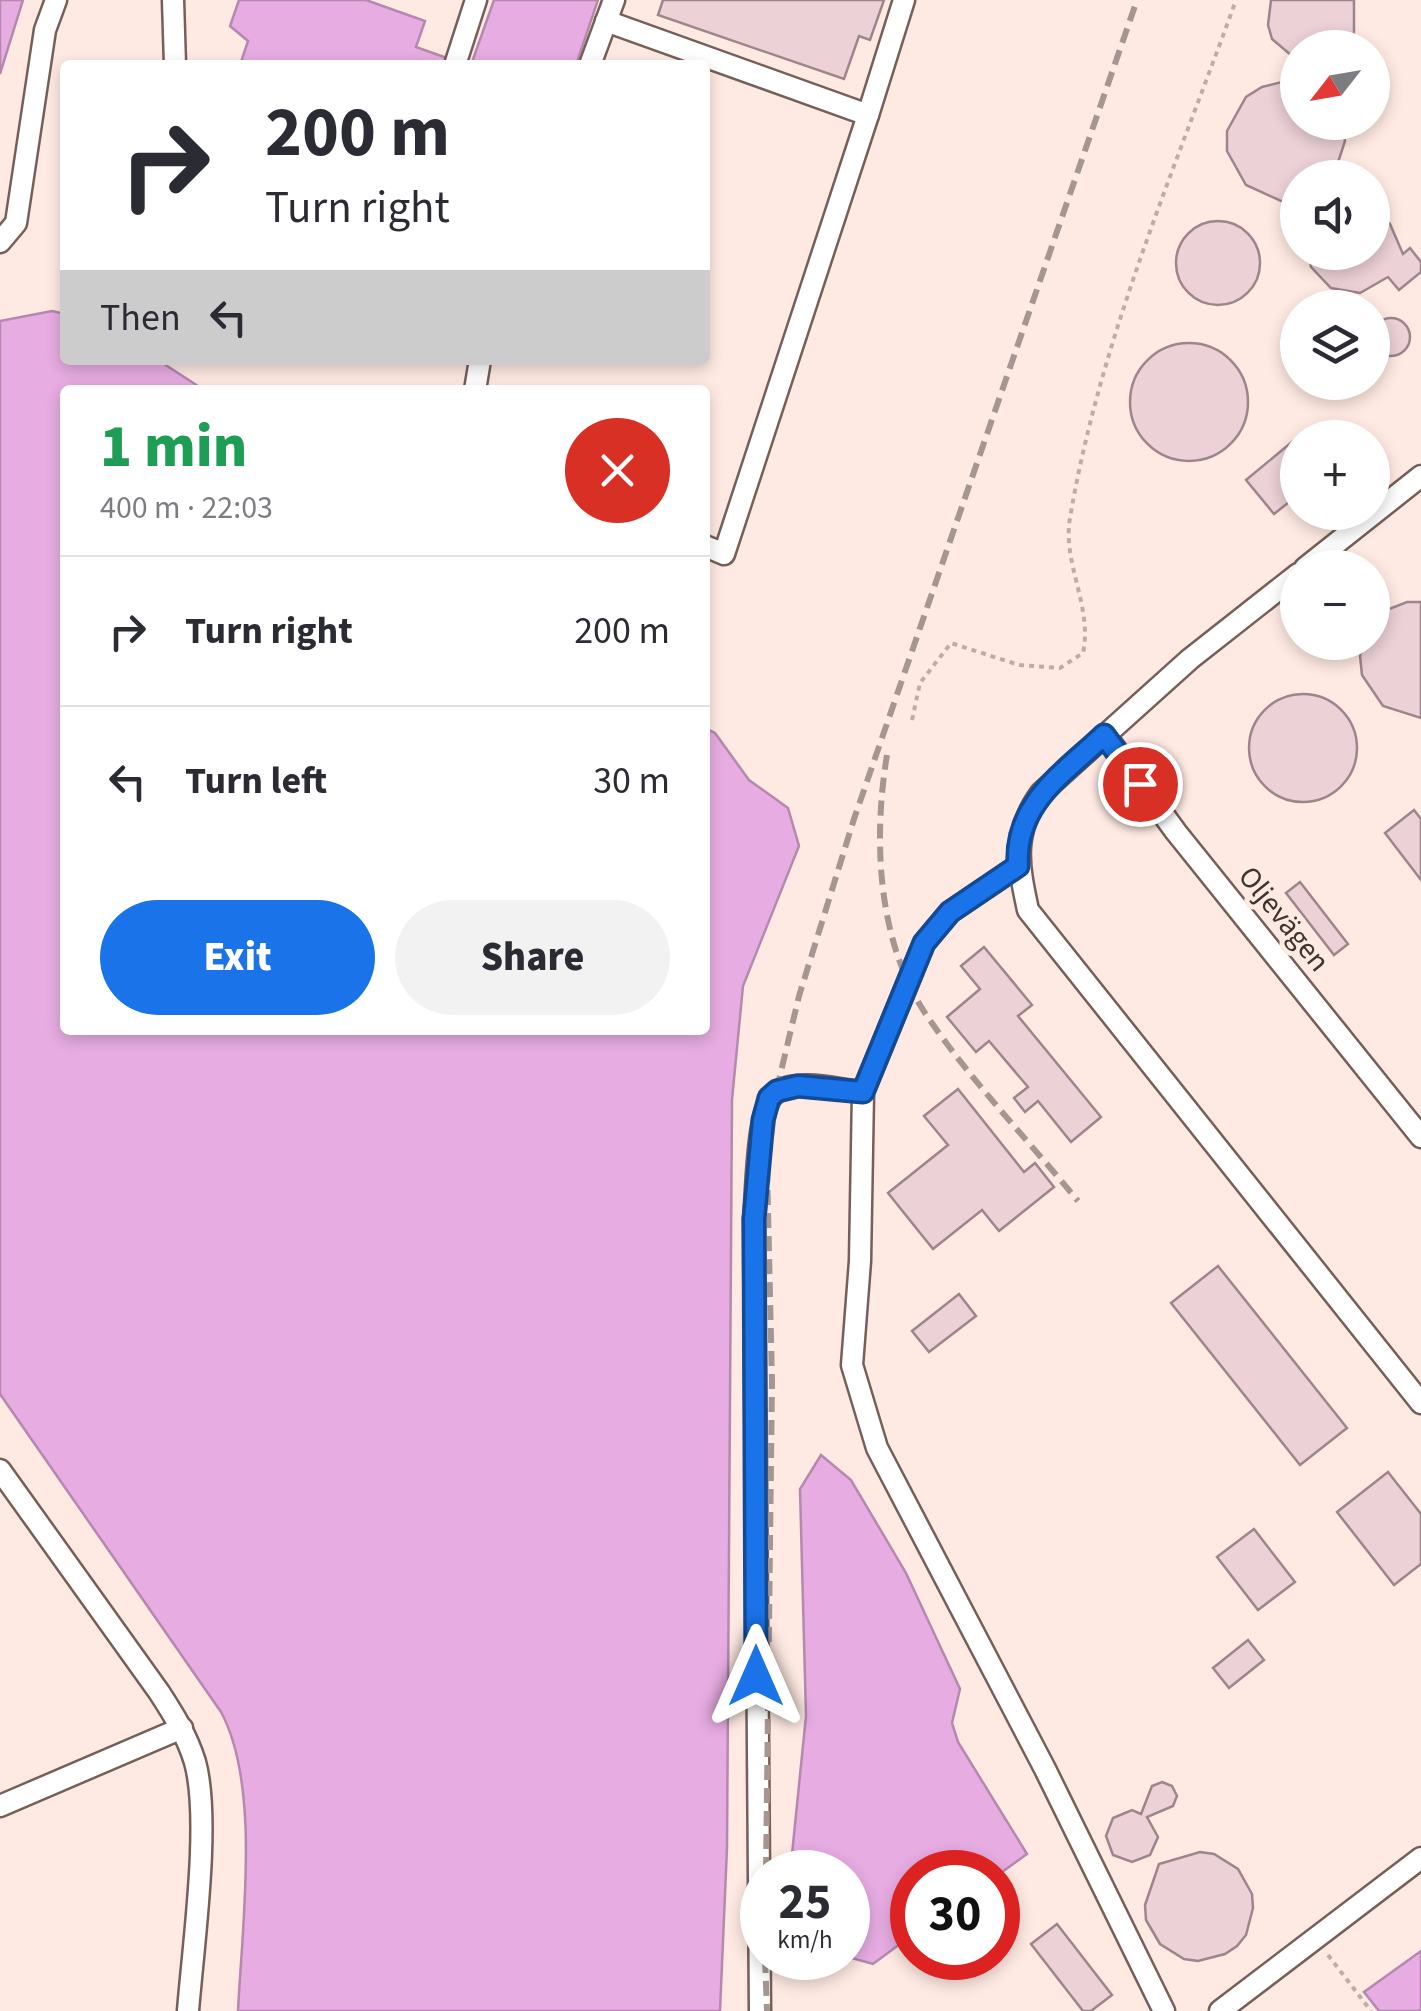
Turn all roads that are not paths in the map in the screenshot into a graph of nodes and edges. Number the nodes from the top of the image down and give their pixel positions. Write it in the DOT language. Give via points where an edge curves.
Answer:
graph roads {
  1 [pos="56,0"];
  2 [pos="173,0"];
  3 [pos="476,0"];
  4 [pos="614,0"];
  5 [pos="904,0"];
  6 [pos="606,22"];
  7 [pos="175,60"];
  8 [pos="457,60"];
  9 [pos="592,60"];
  10 [pos="868,115"];
  11 [pos="0,242"];
  12 [pos="1421,476"];
  13 [pos="710,548"];
  14 [pos="1328,550"];
  15 [pos="1280,588"];
  16 [pos="1104,735"];
  17 [pos="1018,866"];
  18 [pos="863,1092"];
  19 [pos="1421,1137"];
  20 [pos="1421,1404"];
  21 [pos="0,1470"];
  22 [pos="182,1728"];
  23 [pos="0,1806"];
  24 [pos="1421,1858"];
  25 [pos="188,2011"];
  26 [pos="760,2011"];
  27 [pos="1164,2011"];
  28 [pos="1220,2011"];
  1 -- 11 [label="street" via="16,223"];
  2 -- 7 [label="street"];
  3 -- 8 [label="street"];
  4 -- 6 [label="street"];
  5 -- 10 [label="street"];
  6 -- 9 [label="street"];
  6 -- 10 [label="street"];
  10 -- 13 [label="street" via="724,554"];
  12 -- 14 [label="street"];
  15 -- 16 [label="street"];
  16 -- 17 [label="street" via="1026,814"];
  16 -- 19 [label="street, Oljevägen"];
  17 -- 18 [label="street" via="950,912 924,943"];
  17 -- 20 [label="street" via="1028,910"];
  18 -- 26 [label="street" via="798,1086 777,1091 763,1120 754,1219"];
  18 -- 27 [label="street" via="852,1366 865,1415"];
  21 -- 22 [label="street"];
  22 -- 23 [label="street"];
  22 -- 25 [label="street" via="196,1764 200,1814"];
  24 -- 28 [label="street"];
}
